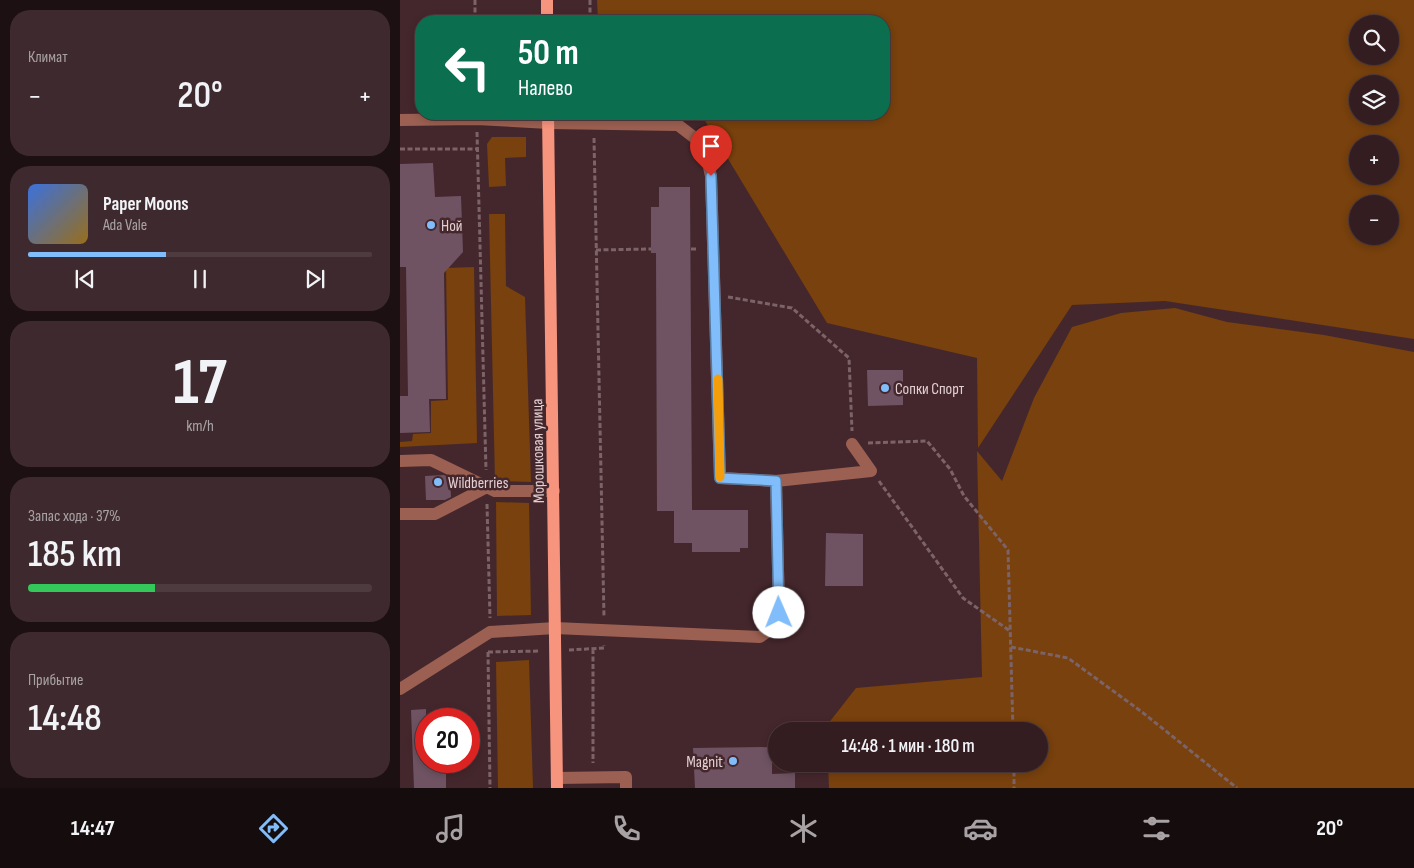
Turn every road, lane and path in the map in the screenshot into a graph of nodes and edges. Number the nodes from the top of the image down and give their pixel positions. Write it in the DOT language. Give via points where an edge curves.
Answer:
graph roads {
  1 [pos="475,0"];
  2 [pos="547,0"];
  3 [pos="590,0"];
  4 [pos="475,15"];
  5 [pos="547,15"];
  6 [pos="590,15"];
  7 [pos="400,120"];
  8 [pos="415,120"];
  9 [pos="477,120"];
  10 [pos="548,120"];
  11 [pos="563,120"];
  12 [pos="593,124"];
  13 [pos="400,149"];
  14 [pos="478,149"];
  15 [pos="651,249"];
  16 [pos="596,250"];
  17 [pos="715,295"];
  18 [pos="852,444"];
  19 [pos="400,460"];
  20 [pos="872,471"];
  21 [pos="776,481"];
  22 [pos="486,487"];
  23 [pos="554,491"];
  24 [pos="400,514"];
  25 [pos="555,628"];
  26 [pos="604,630"];
  27 [pos="490,632"];
  28 [pos="1011,632"];
  29 [pos="1011,647"];
  30 [pos="400,689"];
  31 [pos="1013,722"];
  32 [pos="1014,772"];
  33 [pos="593,778"];
  34 [pos="557,783"];
  35 [pos="490,788"];
  36 [pos="626,788"];
  37 [pos="1014,788"];
  38 [pos="1237,788"];
  1 -- 4 [label="path"];
  2 -- 5 [label="main road"];
  3 -- 6 [label="path"];
  7 -- 8 [label="lane"];
  9 -- 14 [label="path"];
  10 -- 23 [label="main road, Морошковая улица"];
  11 -- 12 [label="lane"];
  12 -- 16 [label="path"];
  12 -- 17 [label="lane" via="678,125 704,145 711,176"];
  13 -- 14 [label="path"];
  14 -- 22 [label="path"];
  15 -- 16 [label="path"];
  16 -- 26 [label="path"];
  17 -- 18 [label="path" via="792,308 849,358"];
  17 -- 21 [label="lane" via="720,478"];
  18 -- 20 [label="lane"];
  18 -- 28 [label="path" via="927,441 950,469 964,496 1008,550"];
  19 -- 22 [label="lane" via="431,460"];
  20 -- 21 [label="lane"];
  20 -- 28 [label="path" via="963,598"];
  21 -- 26 [label="lane" via="779,613 772,629 760,637"];
  22 -- 23 [label="lane" via="495,491"];
  22 -- 24 [label="lane" via="435,514"];
  22 -- 27 [label="path"];
  23 -- 25 [label="main road, Морошковая улица"];
  25 -- 26 [label="lane"];
  25 -- 27 [label="lane"];
  25 -- 34 [label="main road, Морошковая улица"];
  26 -- 33 [label="path" via="604,648 593,649"];
  27 -- 30 [label="lane"];
  27 -- 35 [label="path"];
  28 -- 29 [label="path"];
  29 -- 31 [label="path"];
  29 -- 38 [label="path" via="1068,658"];
  32 -- 37 [label="path"];
  33 -- 34 [label="lane"];
  33 -- 36 [label="lane" via="626,777"];
}
